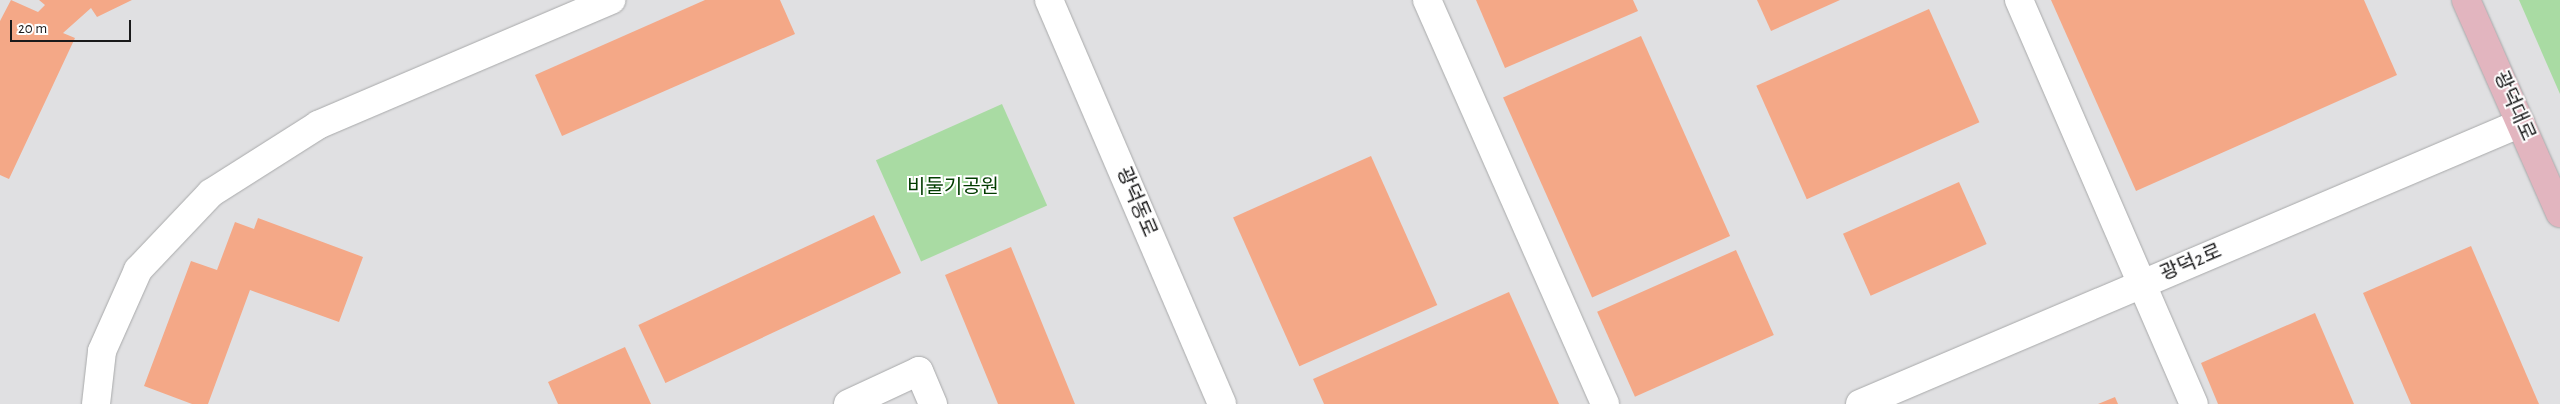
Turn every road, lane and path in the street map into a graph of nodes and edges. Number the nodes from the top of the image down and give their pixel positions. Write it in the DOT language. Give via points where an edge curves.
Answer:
graph roads {
  1 [pos="611,0"];
  2 [pos="1049,0"];
  3 [pos="1426,0"];
  4 [pos="2019,0"];
  5 [pos="2466,0"];
  6 [pos="2521,123"];
  7 [pos="2560,213"];
  8 [pos="2142,284"];
  9 [pos="96,404"];
  10 [pos="848,404"];
  11 [pos="933,404"];
  12 [pos="1222,404"];
  13 [pos="1605,404"];
  14 [pos="1860,404"];
  15 [pos="2194,404"];
  1 -- 9 [label="street" via="318,125 211,193 138,270 102,351"];
  2 -- 12 [label="street, 광덕동로"];
  3 -- 13 [label="street"];
  4 -- 8 [label="street"];
  5 -- 6 [label="main road, 광덕대로"];
  6 -- 7 [label="main road, 광덕대로"];
  6 -- 8 [label="street, 광덕2로"];
  8 -- 14 [label="street, 광덕2로"];
  8 -- 15 [label="street"];
  10 -- 11 [label="street" via="920,371"];
}
